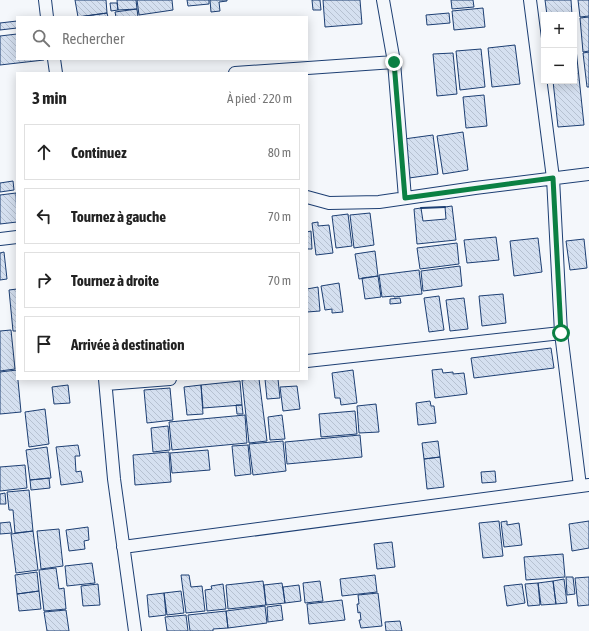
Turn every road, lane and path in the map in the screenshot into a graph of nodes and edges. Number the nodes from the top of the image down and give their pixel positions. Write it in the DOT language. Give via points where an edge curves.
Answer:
graph roads {
  1 [pos="45,0"];
  2 [pos="383,0"];
  3 [pos="530,0"];
  4 [pos="47,16"];
  5 [pos="54,60"];
  6 [pos="394,62"];
  7 [pos="56,72"];
  8 [pos="249,72"];
  9 [pos="589,174"];
  10 [pos="553,178"];
  11 [pos="308,197"];
  12 [pos="405,198"];
  13 [pos="16,237"];
  14 [pos="0,239"];
  15 [pos="561,333"];
  16 [pos="308,361"];
  17 [pos="148,380"];
  18 [pos="105,382"];
  19 [pos="584,486"];
  20 [pos="123,547"];
  21 [pos="135,631"];
  1 -- 4 [label="street"];
  2 -- 6 [label="street"];
  3 -- 10 [label="street"];
  5 -- 7 [label="street"];
  6 -- 8 [label="street"];
  6 -- 12 [label="street"];
  9 -- 10 [label="street"];
  10 -- 12 [label="street"];
  10 -- 15 [label="street"];
  11 -- 12 [label="street" via="329,203 379,202"];
  13 -- 14 [label="street"];
  15 -- 16 [label="street"];
  15 -- 19 [label="street"];
  17 -- 18 [label="street"];
  18 -- 20 [label="street"];
  19 -- 20 [label="street"];
  20 -- 21 [label="street"];
}
